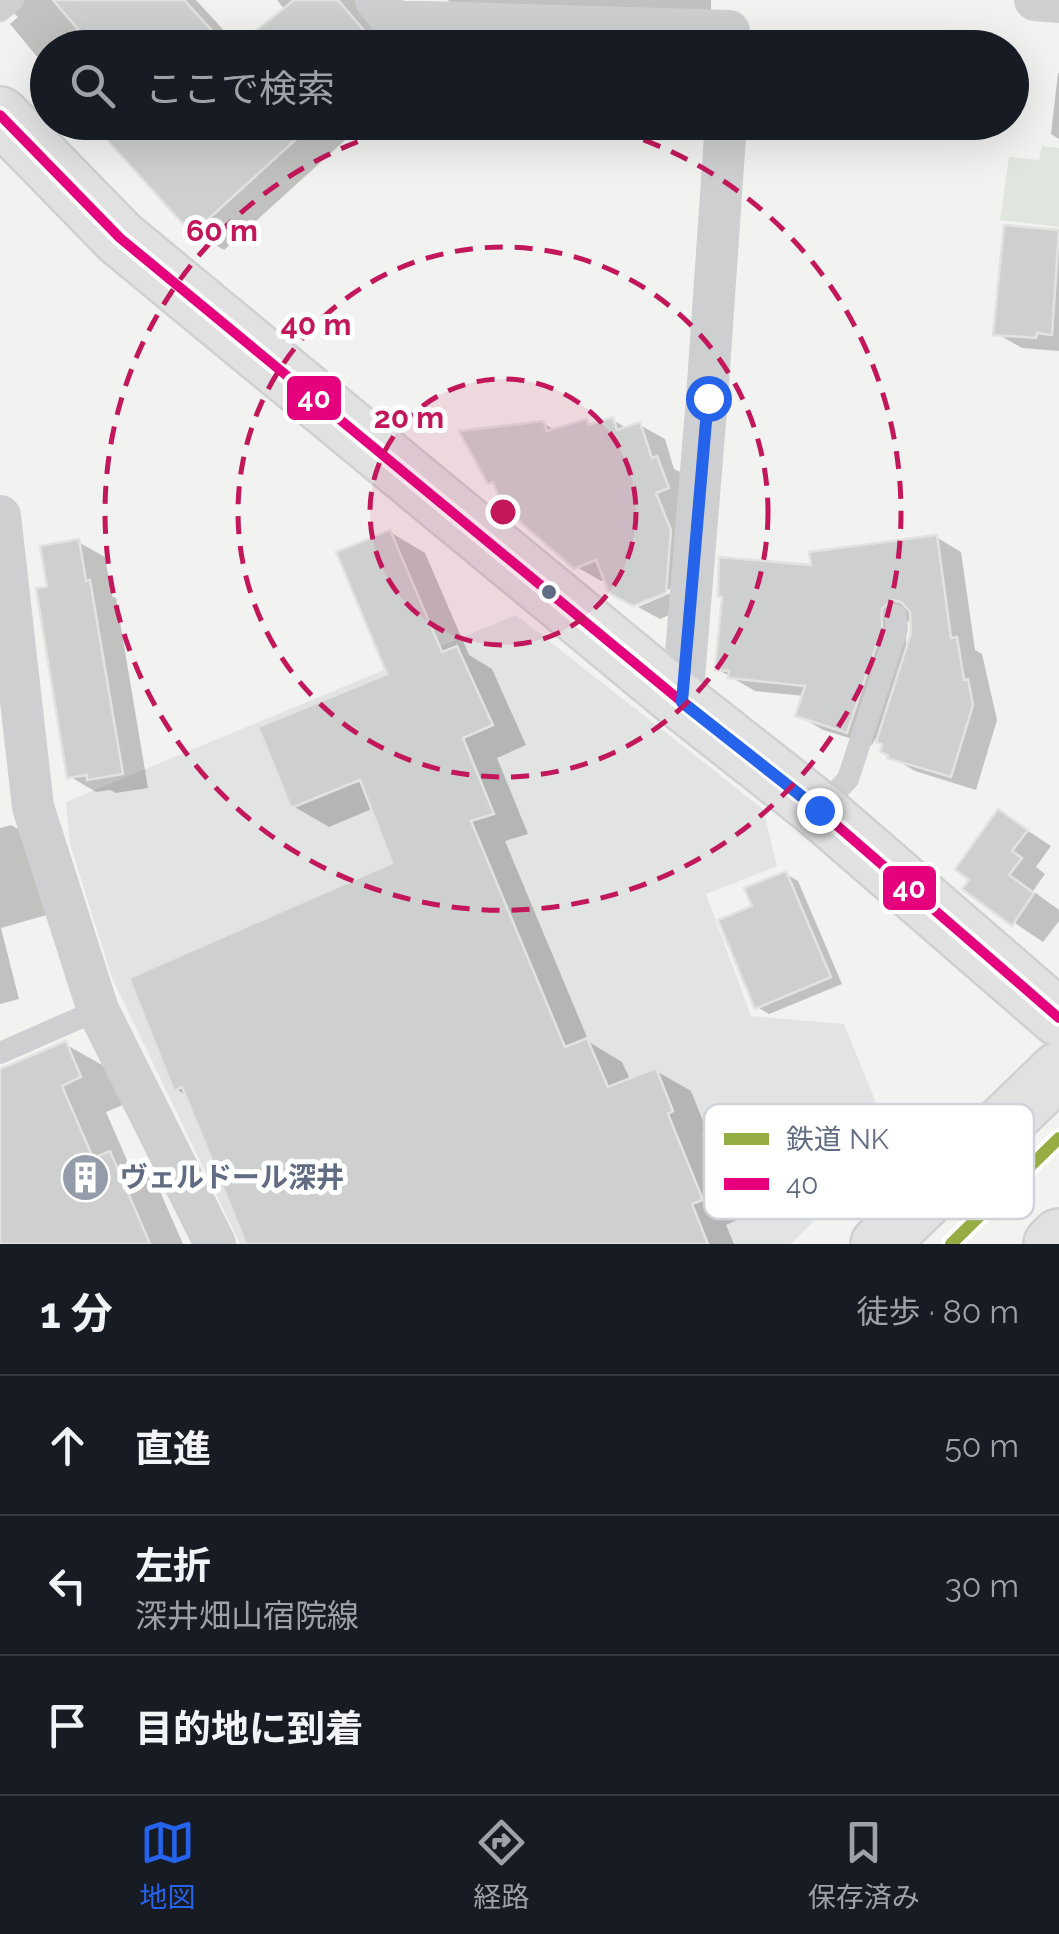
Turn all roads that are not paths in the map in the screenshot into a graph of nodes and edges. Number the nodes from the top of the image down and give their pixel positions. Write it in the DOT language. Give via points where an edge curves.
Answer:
graph roads {
  1 [pos="13,0"];
  2 [pos="1036,0"];
  3 [pos="1059,2"];
  4 [pos="391,7"];
  5 [pos="0,11"];
  6 [pos="729,26"];
  7 [pos="0,115"];
  8 [pos="725,140"];
  9 [pos="0,516"];
  10 [pos="896,615"];
  11 [pos="682,702"];
  12 [pos="819,810"];
  13 [pos="98,1010"];
  14 [pos="1059,1018"];
  15 [pos="0,1053"];
  16 [pos="1059,1070"];
  17 [pos="1024,1104"];
  18 [pos="906,1219"];
  19 [pos="1059,1238"];
  20 [pos="214,1244"];
  21 [pos="880,1244"];
  22 [pos="1052,1244"];
  1 -- 5 [label="lane"];
  2 -- 3 [label="street"];
  4 -- 6 [label="street"];
  7 -- 11 [label="main road" via="120,238"];
  8 -- 11 [label="street"];
  9 -- 13 [label="street" via="33,807"];
  10 -- 12 [label="lane" via="848,779"];
  11 -- 12 [label="main road"];
  12 -- 14 [label="main road"];
  13 -- 15 [label="lane"];
  13 -- 20 [label="street"];
  16 -- 17 [label="main road"];
  18 -- 21 [label="main road"];
  19 -- 22 [label="main road"];
}
